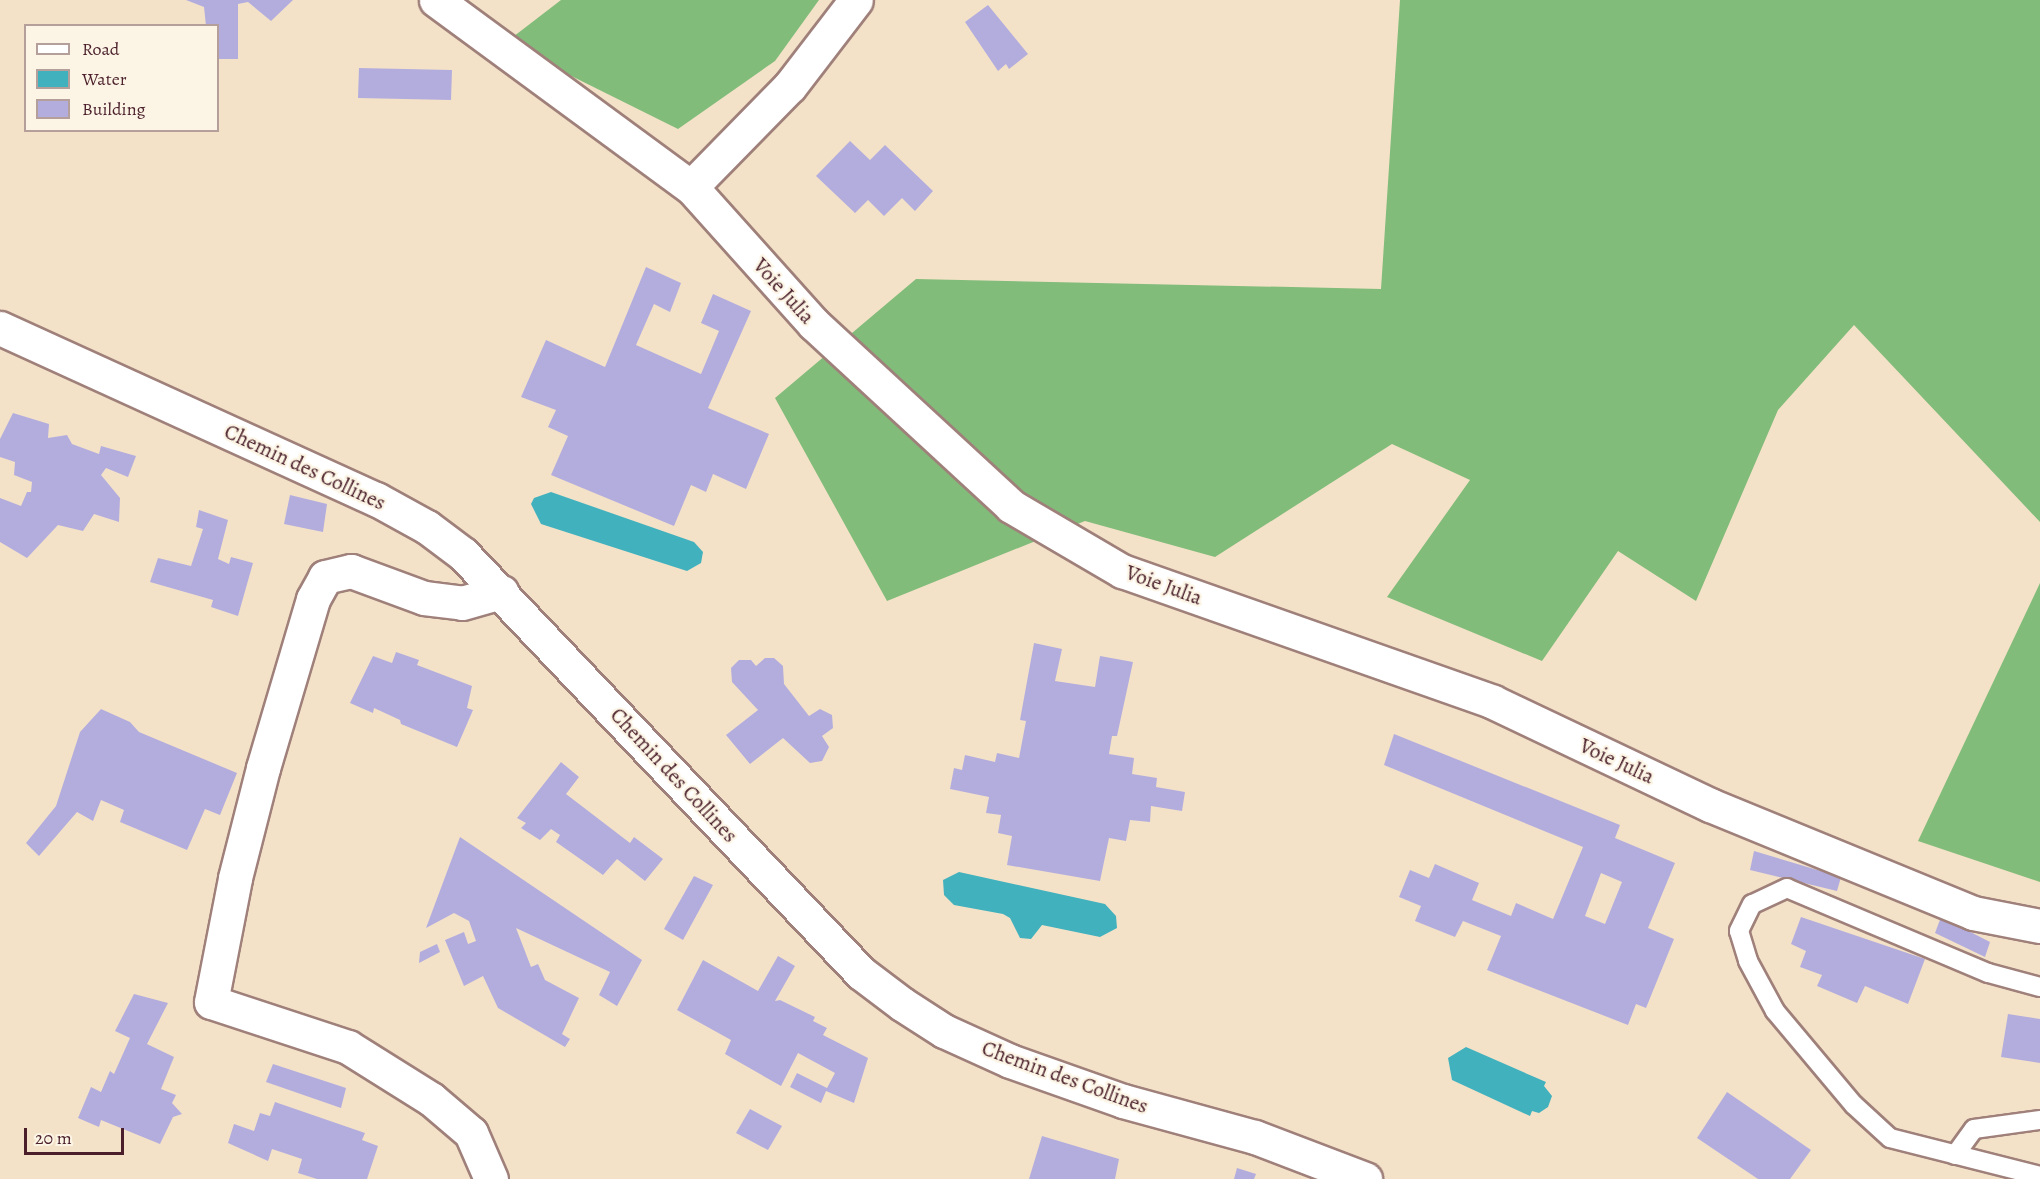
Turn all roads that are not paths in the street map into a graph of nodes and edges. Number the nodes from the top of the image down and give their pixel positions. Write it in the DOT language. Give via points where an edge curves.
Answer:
graph roads {
  1 [pos="436,0"];
  2 [pos="856,0"];
  3 [pos="691,187"];
  4 [pos="0,328"];
  5 [pos="501,592"];
  6 [pos="2040,926"];
  7 [pos="2040,987"];
  8 [pos="2040,1120"];
  9 [pos="1956,1155"];
  10 [pos="2040,1176"];
  11 [pos="491,1179"];
  12 [pos="1365,1179"];
  1 -- 3 [label="street, Voie Julia"];
  2 -- 3 [label="street" via="790,86"];
  3 -- 6 [label="street, Voie Julia" via="814,324 1011,506 1122,571 1493,702 1710,805 1973,912"];
  4 -- 5 [label="street, Chemin des Collines" via="376,499 427,527 463,554"];
  5 -- 11 [label="street" via="462,603 424,598 351,571 325,577 313,599 263,768 235,878 211,1002 348,1047 431,1099 471,1133"];
  5 -- 12 [label="street, Chemin des Collines" via="861,973 902,1004 944,1031 1010,1061 1123,1101 1255,1137"];
  7 -- 9 [label="lane" via="1988,973 1787,888 1752,904 1739,931 1748,961 1774,1011 1854,1105 1890,1138"];
  8 -- 9 [label="lane" via="1974,1129"];
  9 -- 10 [label="lane"];
}
